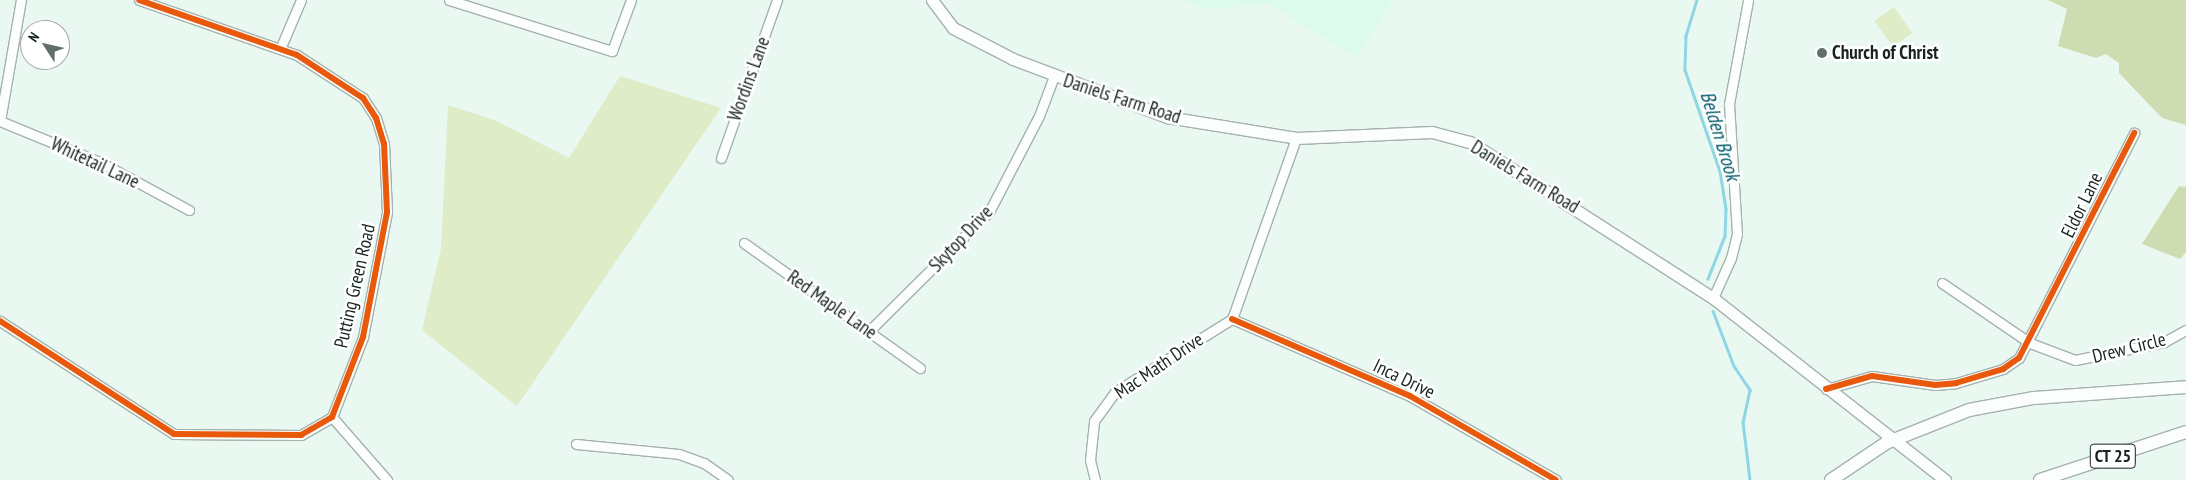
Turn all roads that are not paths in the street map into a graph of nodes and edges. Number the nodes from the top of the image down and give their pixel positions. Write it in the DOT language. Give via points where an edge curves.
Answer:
graph roads {
  1 [pos="21,0"];
  2 [pos="139,0"];
  3 [pos="301,0"];
  4 [pos="449,0"];
  5 [pos="631,0"];
  6 [pos="777,0"];
  7 [pos="932,0"];
  8 [pos="1748,0"];
  9 [pos="280,49"];
  10 [pos="1054,76"];
  11 [pos="0,121"];
  12 [pos="2134,133"];
  13 [pos="1296,138"];
  14 [pos="721,158"];
  15 [pos="188,210"];
  16 [pos="744,243"];
  17 [pos="1942,282"];
  18 [pos="1713,298"];
  19 [pos="1232,319"];
  20 [pos="0,321"];
  21 [pos="2186,330"];
  22 [pos="869,331"];
  23 [pos="2030,343"];
  24 [pos="920,368"];
  25 [pos="2186,387"];
  26 [pos="1826,389"];
  27 [pos="332,418"];
  28 [pos="2186,432"];
  29 [pos="1892,440"];
  30 [pos="576,444"];
  31 [pos="387,480"];
  32 [pos="728,480"];
  33 [pos="1095,480"];
  34 [pos="1556,480"];
  35 [pos="1831,480"];
  36 [pos="1945,480"];
  37 [pos="2040,480"];
  1 -- 11 [label="street"];
  2 -- 9 [label="street, Putting Green Road"];
  3 -- 9 [label="street"];
  4 -- 5 [label="street" via="612,52"];
  6 -- 14 [label="street, Wordins Lane"];
  7 -- 10 [label="main road, Daniels Farm Road" via="953,28"];
  8 -- 18 [label="street" via="1729,104 1737,234"];
  9 -- 27 [label="street, Putting Green Road" via="324,70 363,98 376,118 384,144 387,212 369,313"];
  10 -- 13 [label="main road, Daniels Farm Road" via="1167,117"];
  10 -- 22 [label="street, Skytop Drive" via="1035,125 989,212"];
  11 -- 15 [label="street, Whitetail Lane" via="102,163"];
  12 -- 23 [label="street, Eldor Lane"];
  13 -- 18 [label="main road, Daniels Farm Road" via="1432,132 1470,142"];
  13 -- 19 [label="street"];
  16 -- 22 [label="street, Red Maple Lane"];
  17 -- 23 [label="street, Drew Circle"];
  18 -- 26 [label="main road, Daniels Farm Road"];
  19 -- 33 [label="street, Mac Math Drive" via="1193,341 1158,369 1115,392 1094,421 1090,460"];
  19 -- 34 [label="street, Inca Drive" via="1410,396"];
  20 -- 27 [label="street" via="174,434 301,435"];
  21 -- 23 [label="street, Drew Circle" via="2164,342 2094,359 2075,360"];
  22 -- 24 [label="street, Red Maple Lane"];
  23 -- 26 [label="street, Eldor Lane" via="2019,358 1979,378 1935,385 1872,376"];
  25 -- 29 [label="highway" via="2006,402 1956,414"];
  26 -- 29 [label="main road, Daniels Farm Road"];
  27 -- 31 [label="street"];
  28 -- 37 [label="highway, CT 25"];
  29 -- 35 [label="highway"];
  29 -- 36 [label="main road, Daniels Farm Road"];
  30 -- 32 [label="street" via="679,454 704,463"];
}
